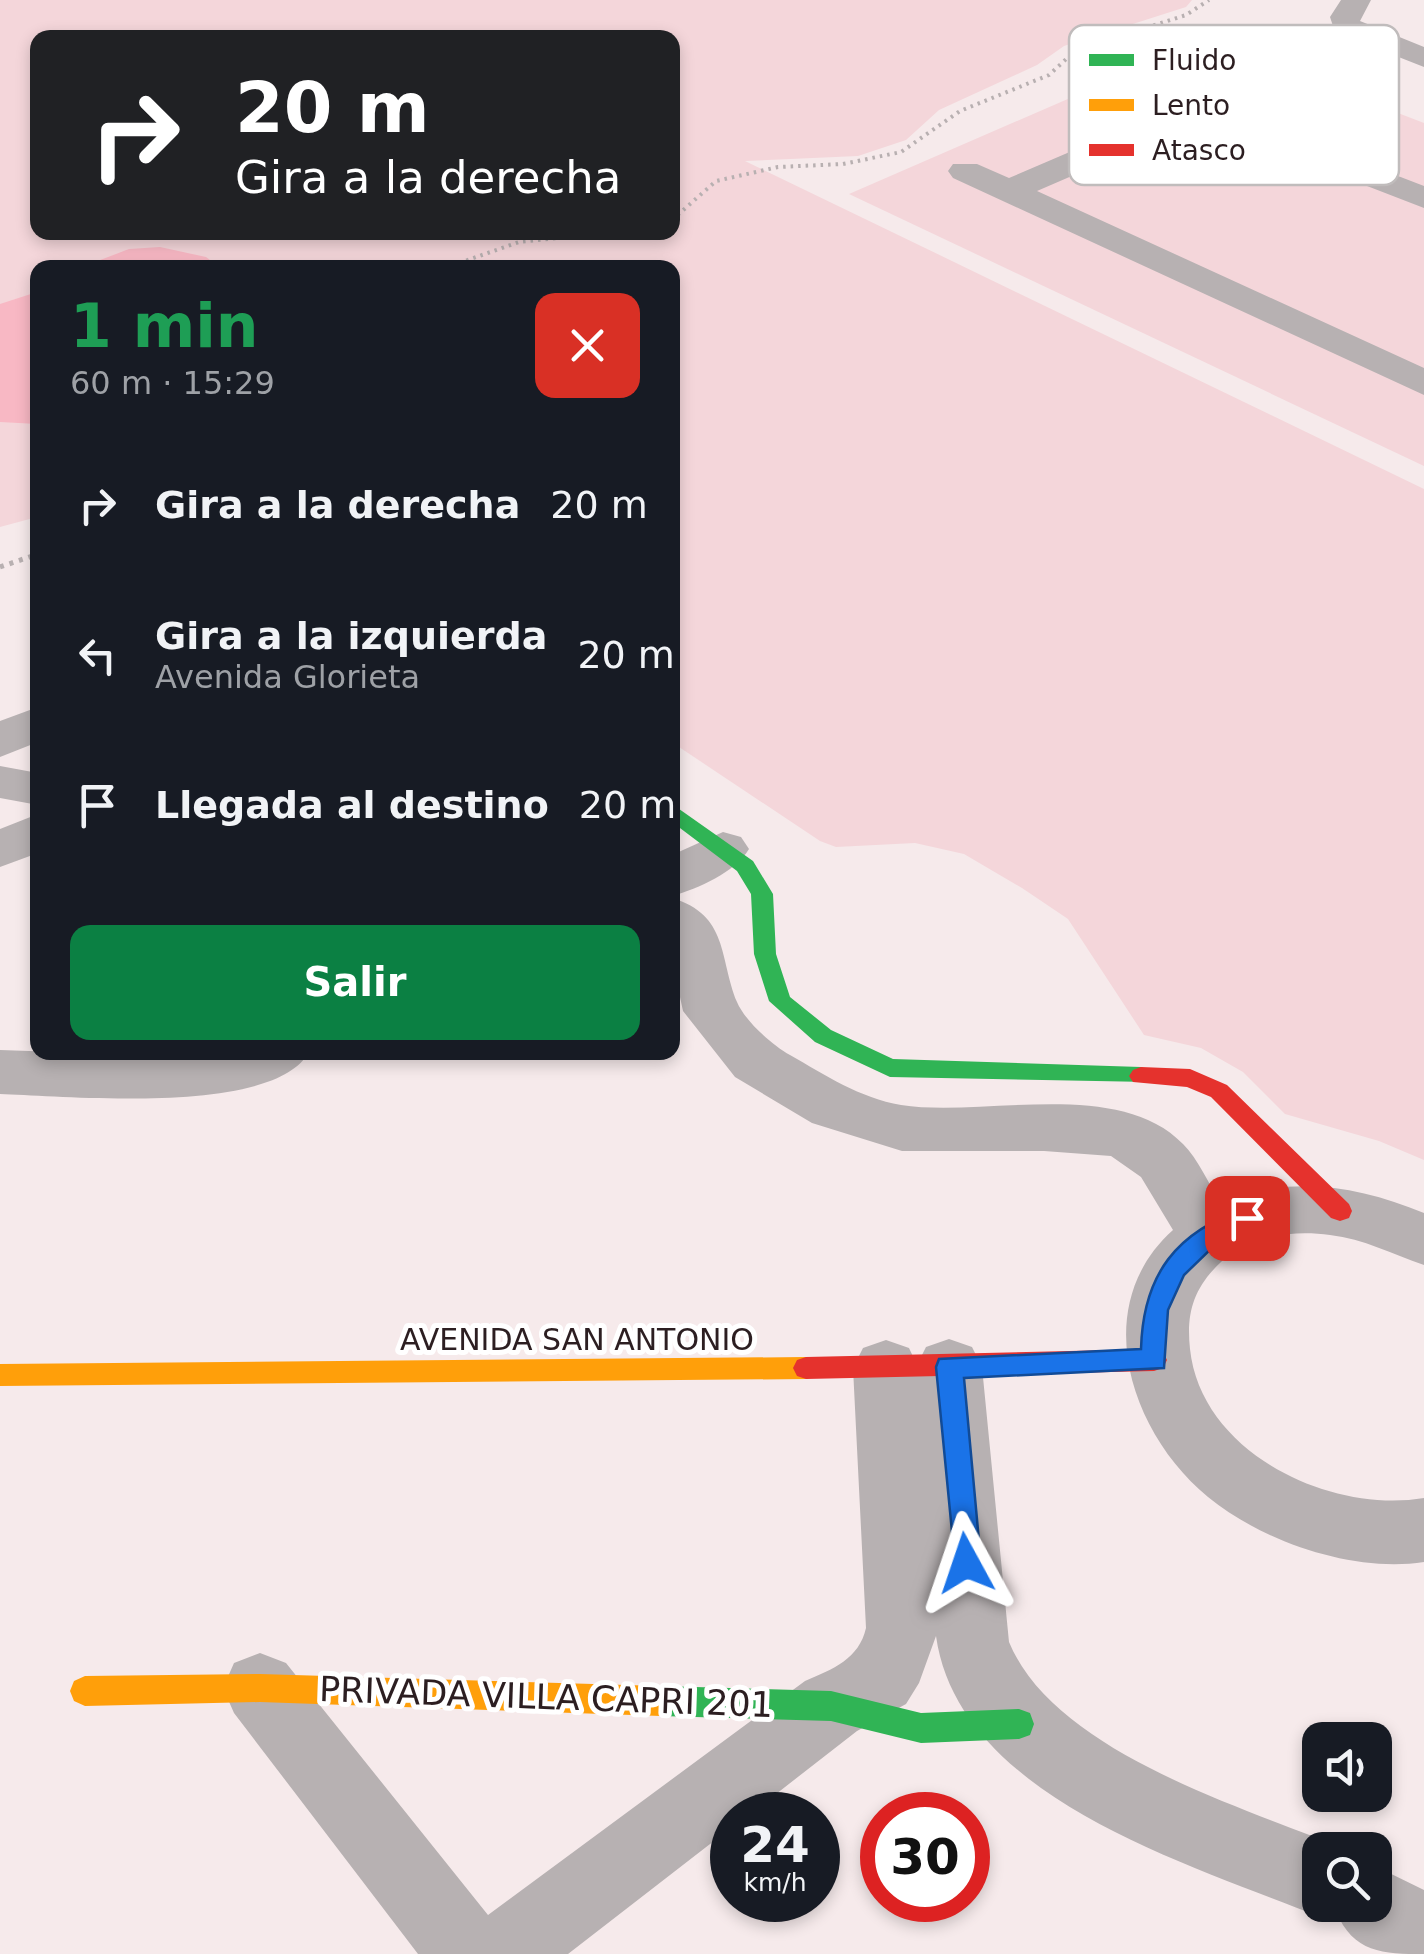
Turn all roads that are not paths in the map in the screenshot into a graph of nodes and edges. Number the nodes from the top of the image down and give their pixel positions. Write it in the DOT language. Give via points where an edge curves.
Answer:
graph roads {
  1 [pos="1356,0"];
  2 [pos="1346,25"];
  3 [pos="1399,48"];
  4 [pos="1424,58"];
  5 [pos="1069,165"];
  6 [pos="966,171"];
  7 [pos="1391,185"];
  8 [pos="1008,191"];
  9 [pos="1424,198"];
  10 [pos="1424,383"];
  11 [pos="30,726"];
  12 [pos="0,742"];
  13 [pos="0,782"];
  14 [pos="30,788"];
  15 [pos="680,817"];
  16 [pos="30,835"];
  17 [pos="723,849"];
  18 [pos="0,850"];
  19 [pos="680,873"];
  20 [pos="680,926"];
  21 [pos="270,1060"];
  22 [pos="1028,1071"];
  23 [pos="0,1072"];
  24 [pos="1044,1128"];
  25 [pos="1340,1211"];
  26 [pos="1208,1235"];
  27 [pos="1424,1240"];
  28 [pos="1154,1360"];
  29 [pos="917,1368"];
  30 [pos="0,1374"];
  31 [pos="1422,1532"];
  32 [pos="260,1688"];
  33 [pos="84,1691"];
  34 [pos="831,1706"];
  35 [pos="1019,1724"];
  36 [pos="1302,1871"];
  37 [pos="1392,1915"];
  38 [pos="1424,1934"];
  39 [pos="468,1954"];
  40 [pos="503,1954"];
  1 -- 2 [label="street"];
  3 -- 4 [label="street"];
  5 -- 8 [label="street"];
  6 -- 8 [label="street"];
  7 -- 9 [label="street"];
  8 -- 10 [label="street"];
  11 -- 12 [label="street"];
  13 -- 14 [label="street"];
  15 -- 17 [label="street"];
  16 -- 18 [label="street"];
  17 -- 19 [label="street"];
  17 -- 22 [label="street" via="745,866 762,894 766,954 780,1001 823,1036 890,1068"];
  20 -- 24 [label="street" via="696,943 711,1010 755,1062 833,1107 902,1128"];
  21 -- 23 [label="street" via="207,1075"];
  22 -- 24 [label="street"];
  22 -- 25 [label="street" via="1190,1078 1218,1091"];
  24 -- 26 [label="street" via="1122,1134 1162,1160"];
  25 -- 26 [label="street" via="1247,1218"];
  25 -- 27 [label="street"];
  26 -- 28 [label="street" via="1174,1268 1155,1310"];
  28 -- 29 [label="street, AVENIDA SAN ANTONIO"];
  28 -- 31 [label="street" via="1176,1416 1219,1466 1279,1507 1348,1530"];
  29 -- 30 [label="street, AVENIDA SAN ANTONIO"];
  29 -- 34 [label="street, PRIVADA VILLA CAPRI 201" via="898,1653 868,1692"];
  29 -- 35 [label="street" via="973,1642 991,1687"];
  32 -- 33 [label="street, PRIVADA VILLA CAPRI 201"];
  32 -- 34 [label="street, PRIVADA VILLA CAPRI 201"];
  32 -- 39 [label="street, PRIVADA VILLA CAPRI 201"];
  34 -- 35 [label="street, PRIVADA VILLA CAPRI 201" via="921,1728"];
  34 -- 40 [label="street, PRIVADA VILLA CAPRI 201"];
  35 -- 36 [label="street" via="1118,1794"];
  37 -- 38 [label="street"];
}
